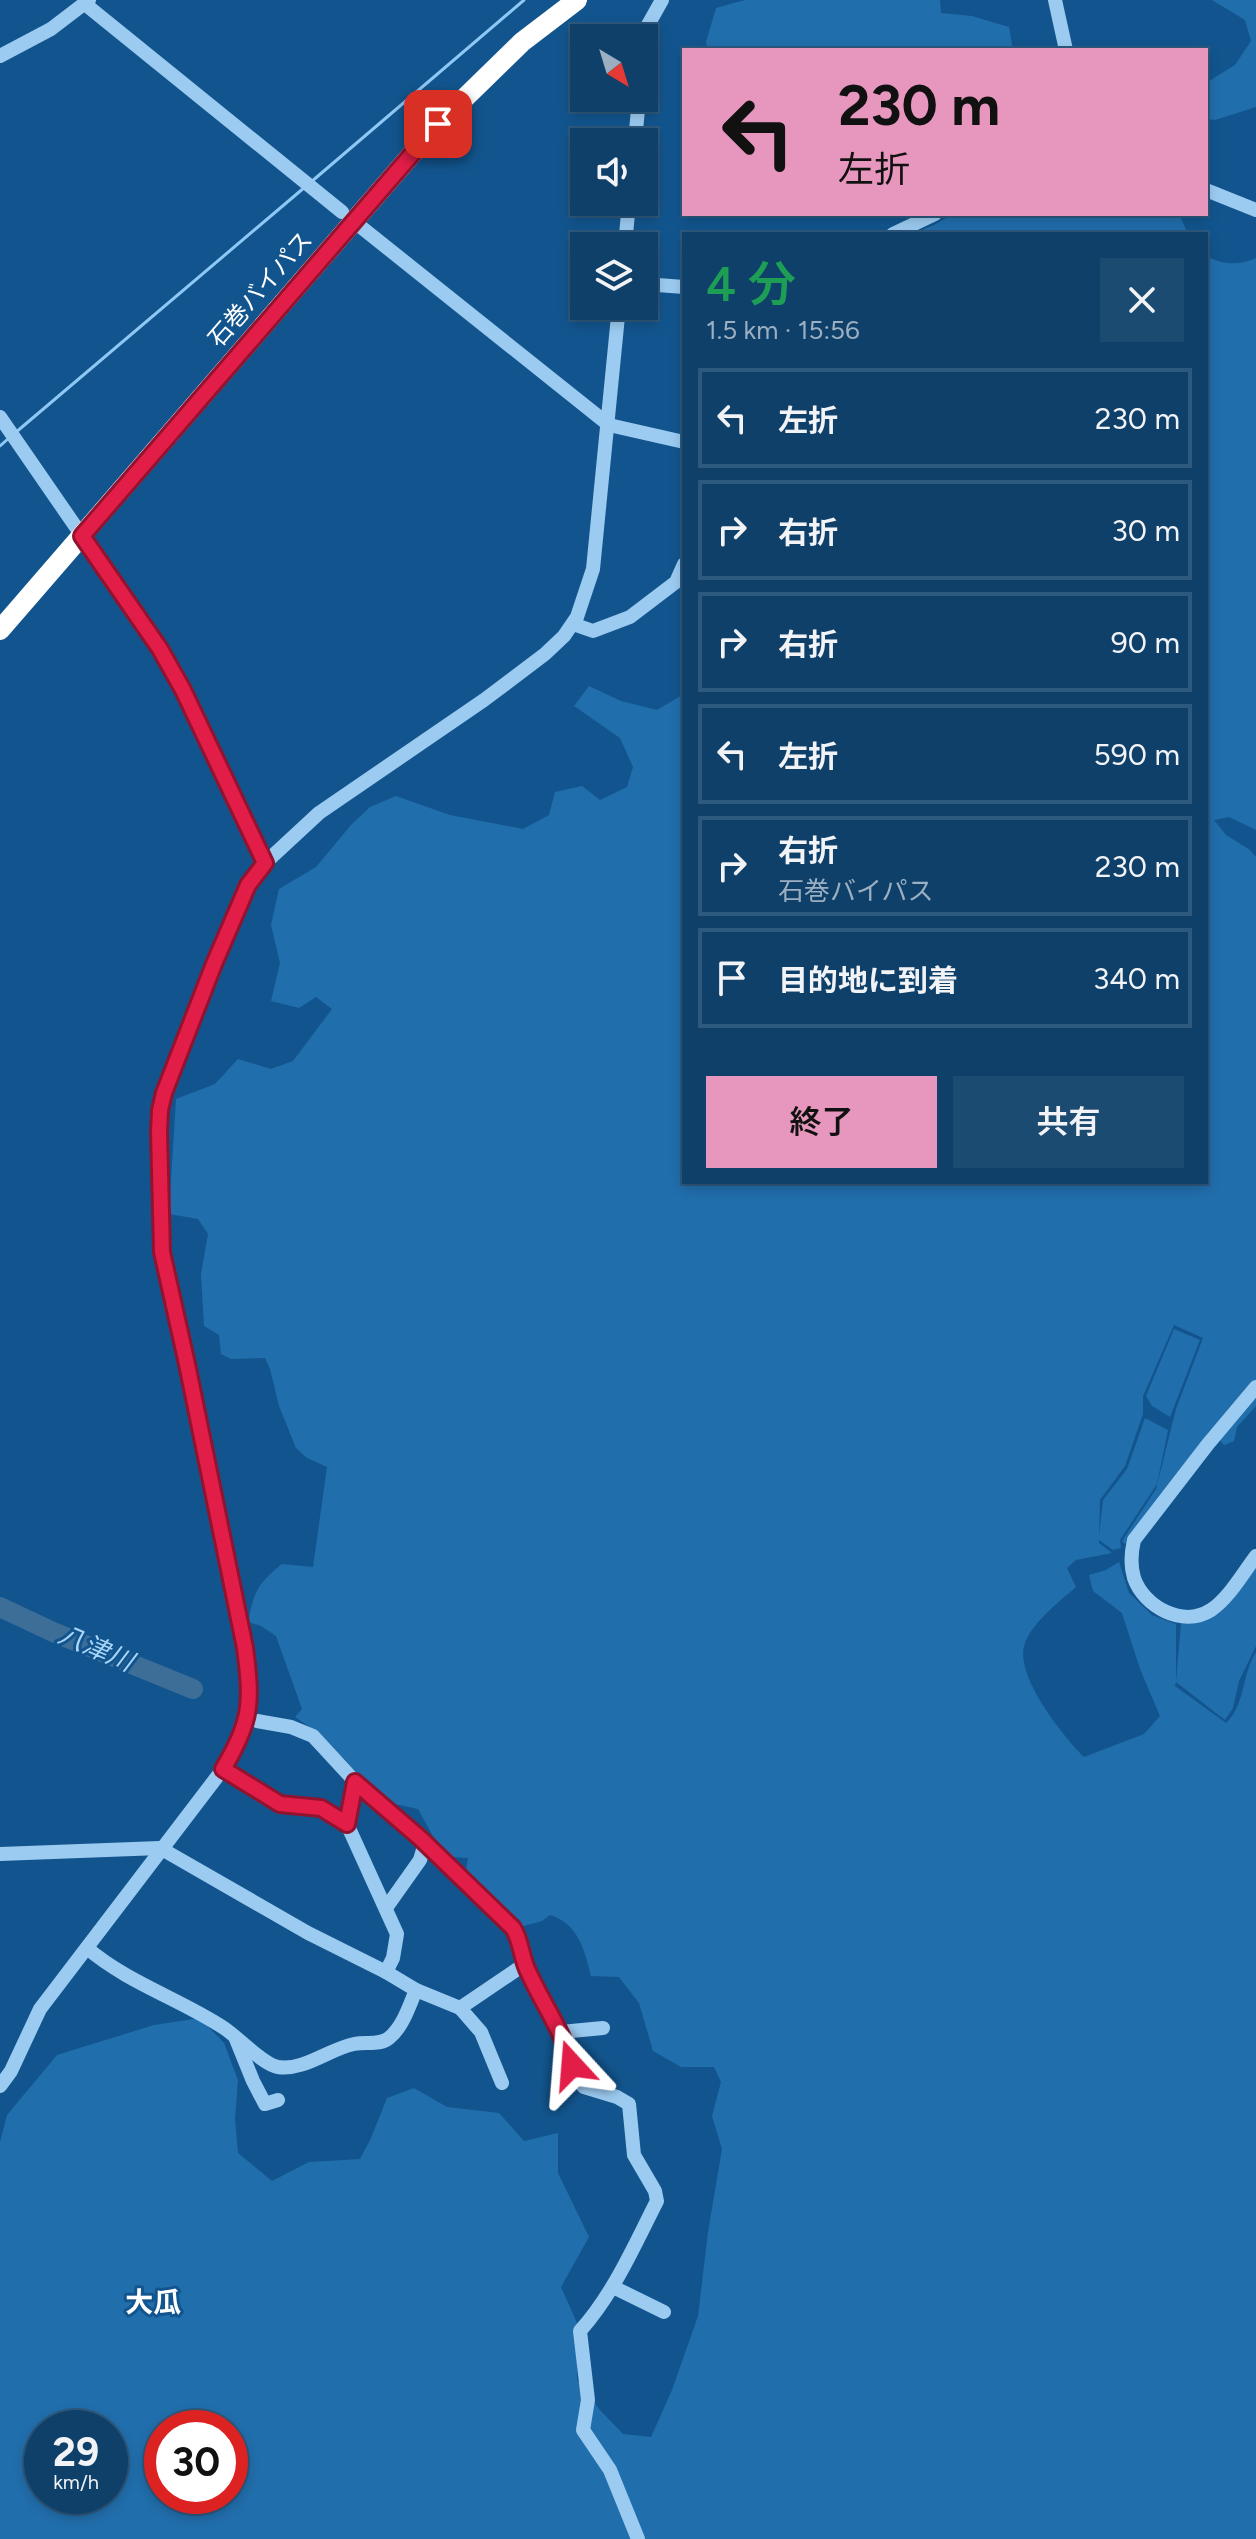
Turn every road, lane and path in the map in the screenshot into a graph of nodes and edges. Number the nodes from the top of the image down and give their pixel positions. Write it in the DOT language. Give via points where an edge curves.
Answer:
graph roads {
  1 [pos="577,0"];
  2 [pos="662,0"];
  3 [pos="1055,0"];
  4 [pos="87,2"];
  5 [pos="649,24"];
  6 [pos="1066,48"];
  7 [pos="0,56"];
  8 [pos="1208,191"];
  9 [pos="1256,210"];
  10 [pos="342,212"];
  11 [pos="931,216"];
  12 [pos="361,227"];
  13 [pos="897,232"];
  14 [pos="658,285"];
  15 [pos="682,287"];
  16 [pos="618,320"];
  17 [pos="609,425"];
  18 [pos="9,429"];
  19 [pos="682,442"];
  20 [pos="82,536"];
  21 [pos="682,568"];
  22 [pos="573,624"];
  23 [pos="0,630"];
  24 [pos="265,863"];
  25 [pos="1256,1387"];
  26 [pos="1256,1556"];
  27 [pos="257,1721"];
  28 [pos="223,1769"];
  29 [pos="355,1782"];
  30 [pos="347,1824"];
  31 [pos="425,1843"];
  32 [pos="160,1848"];
  33 [pos="0,1854"];
  34 [pos="386,1908"];
  35 [pos="87,1948"];
  36 [pos="525,1964"];
  37 [pos="386,1972"];
  38 [pos="416,1990"];
  39 [pos="460,2008"];
  40 [pos="603,2028"];
  41 [pos="561,2032"];
  42 [pos="234,2035"];
  43 [pos="502,2083"];
  44 [pos="0,2086"];
  45 [pos="278,2100"];
  46 [pos="613,2287"];
  47 [pos="664,2312"];
  48 [pos="638,2539"];
  1 -- 20 [label="highway, 石巻バイパス" via="522,42 438,124"];
  2 -- 5 [label="street"];
  3 -- 6 [label="street"];
  4 -- 7 [label="street"];
  4 -- 10 [label="street"];
  8 -- 9 [label="street"];
  11 -- 13 [label="street"];
  12 -- 17 [label="street"];
  14 -- 15 [label="street"];
  16 -- 17 [label="street"];
  17 -- 19 [label="street"];
  17 -- 22 [label="street" via="593,569"];
  18 -- 20 [label="street"];
  20 -- 23 [label="highway, 石巻バイパス"];
  20 -- 24 [label="street" via="183,690"];
  21 -- 22 [label="street" via="676,582 630,617 593,631"];
  22 -- 24 [label="street" via="545,654 347,792"];
  24 -- 28 [label="street" via="231,923 160,1110 162,1252 249,1682 244,1728"];
  25 -- 26 [label="street" via="1134,1540 1131,1552 1135,1580 1144,1594 1160,1610 1190,1617 1220,1603"];
  27 -- 29 [label="street" via="313,1736"];
  28 -- 30 [label="street" via="280,1804 321,1808"];
  28 -- 32 [label="street"];
  29 -- 30 [label="street"];
  29 -- 31 [label="street"];
  30 -- 34 [label="street"];
  31 -- 34 [label="street" via="420,1860"];
  31 -- 36 [label="street" via="508,1920"];
  32 -- 33 [label="street"];
  32 -- 35 [label="street"];
  32 -- 37 [label="street"];
  34 -- 37 [label="street" via="397,1934"];
  35 -- 42 [label="street"];
  35 -- 44 [label="street" via="40,2009"];
  36 -- 39 [label="street"];
  36 -- 41 [label="street"];
  37 -- 38 [label="street"];
  38 -- 39 [label="street"];
  38 -- 42 [label="street" via="389,2038 353,2044 290,2067 270,2064"];
  39 -- 43 [label="street" via="481,2032"];
  40 -- 41 [label="street"];
  41 -- 46 [label="street" via="584,2087 629,2104 634,2155 655,2191 657,2201"];
  42 -- 45 [label="street" via="265,2104"];
  46 -- 47 [label="street"];
  46 -- 48 [label="street" via="580,2331 588,2400 583,2430 610,2470"];
}
